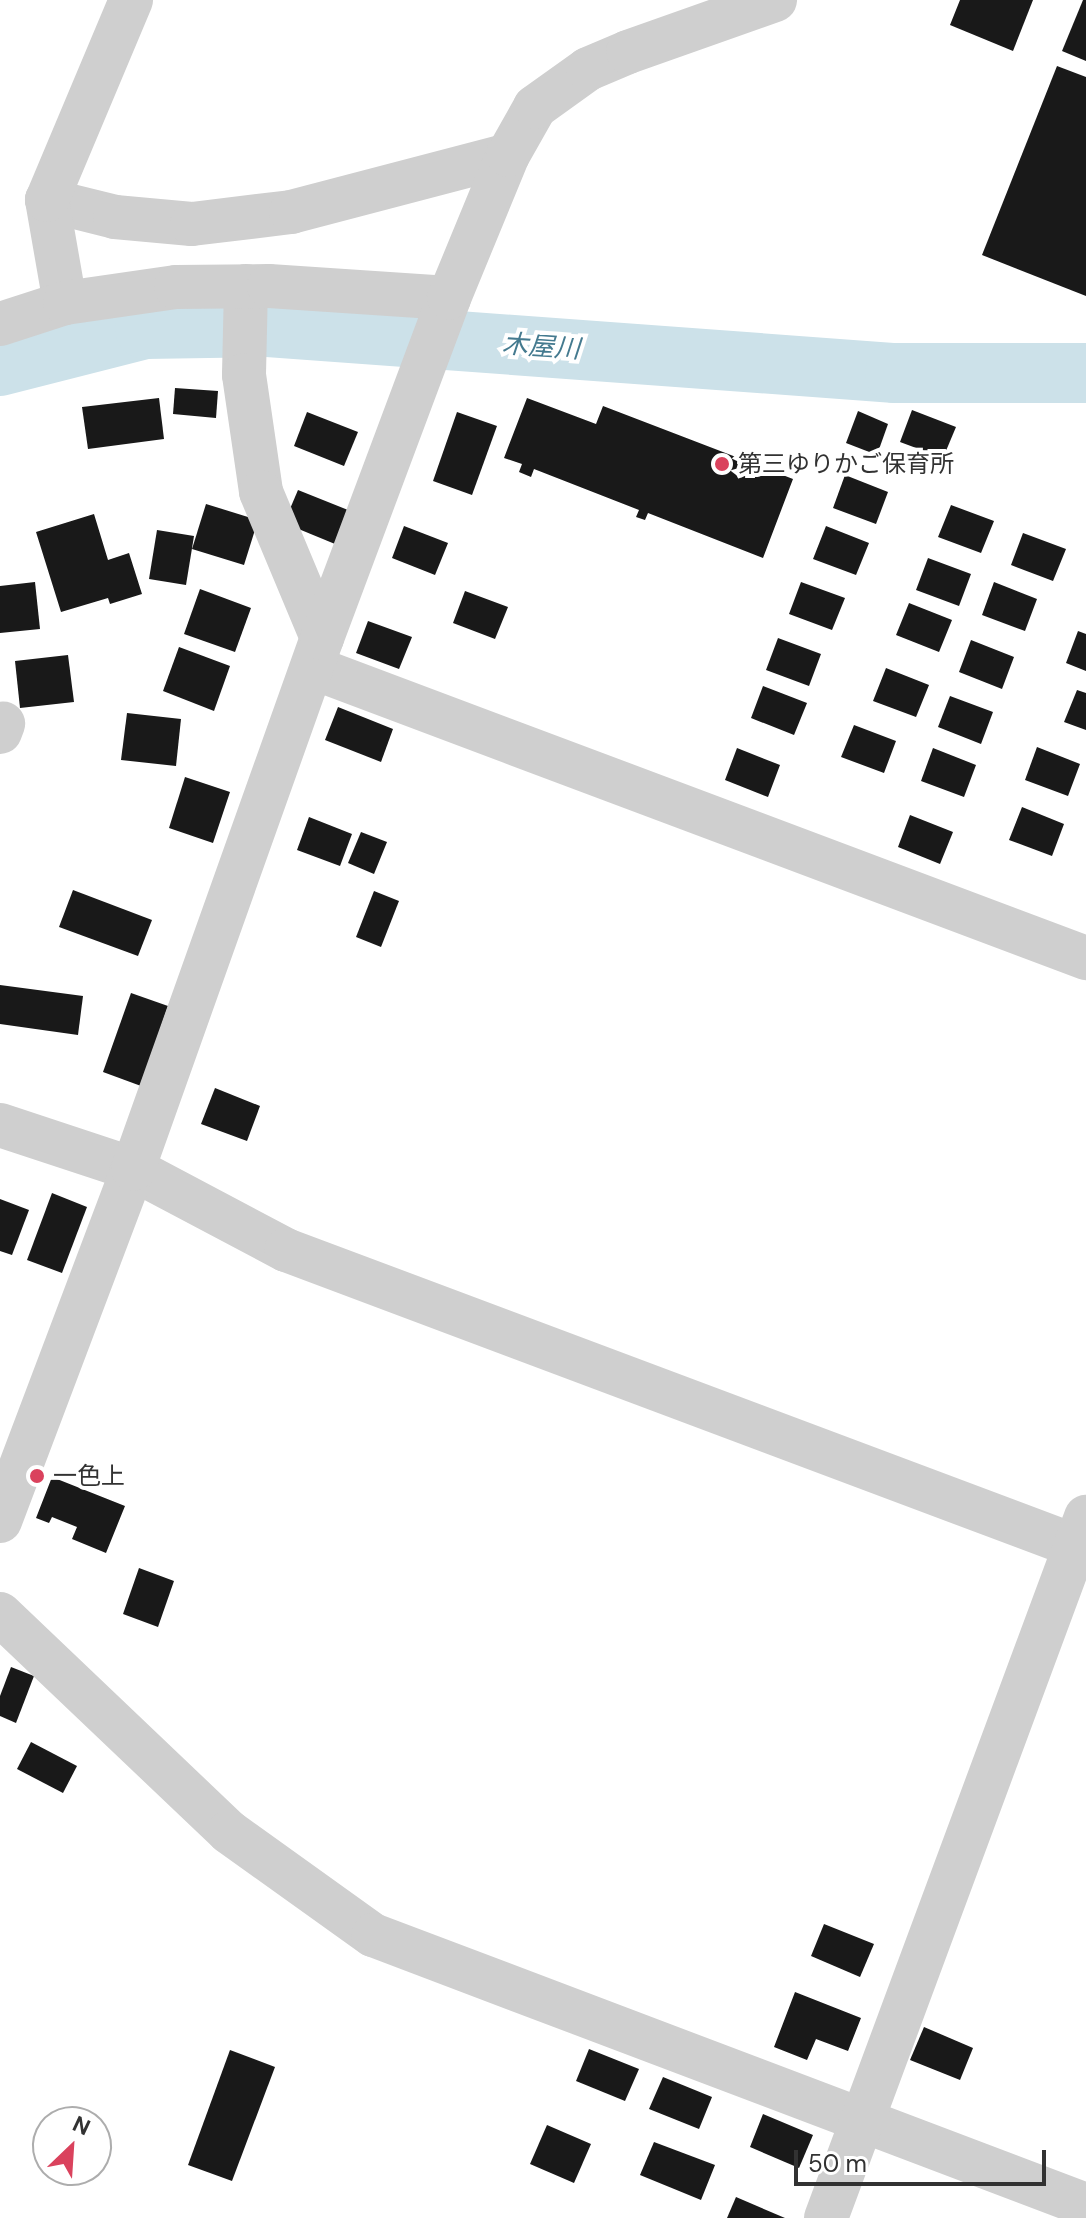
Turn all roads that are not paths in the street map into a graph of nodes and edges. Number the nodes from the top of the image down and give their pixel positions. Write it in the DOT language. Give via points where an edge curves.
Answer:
graph roads {
  1 [pos="131,0"];
  2 [pos="775,0"];
  3 [pos="508,155"];
  4 [pos="47,200"];
  5 [pos="449,298"];
  6 [pos="246,300"];
  7 [pos="65,303"];
  8 [pos="0,324"];
  9 [pos="318,653"];
  10 [pos="1086,958"];
  11 [pos="0,1125"];
  12 [pos="133,1169"];
  13 [pos="0,1521"];
  14 [pos="1082,1538"];
  15 [pos="0,1614"];
  16 [pos="861,2120"];
  17 [pos="1086,2205"];
  18 [pos="826,2218"];
  1 -- 4 [label="street"];
  2 -- 3 [label="street" via="588,69 535,107"];
  3 -- 4 [label="street" via="291,212 192,224 115,217"];
  3 -- 5 [label="street"];
  4 -- 7 [label="street"];
  5 -- 6 [label="street"];
  5 -- 9 [label="street"];
  6 -- 7 [label="street" via="176,287"];
  6 -- 9 [label="street" via="244,375 261,492"];
  7 -- 8 [label="street"];
  9 -- 10 [label="street"];
  9 -- 12 [label="street"];
  11 -- 12 [label="street"];
  12 -- 13 [label="street"];
  12 -- 14 [label="street" via="286,1250"];
  14 -- 16 [label="street"];
  15 -- 16 [label="street" via="229,1832 373,1935"];
  16 -- 17 [label="street"];
  16 -- 18 [label="street"];
}
